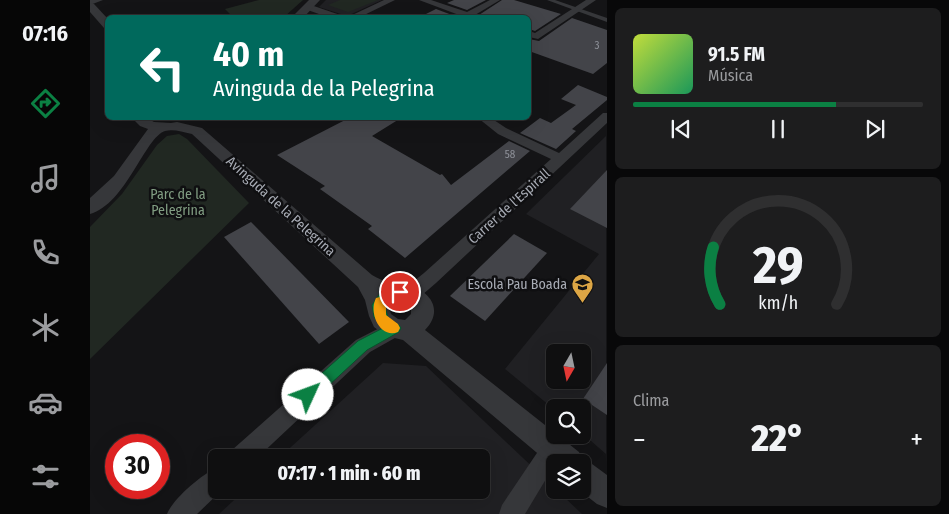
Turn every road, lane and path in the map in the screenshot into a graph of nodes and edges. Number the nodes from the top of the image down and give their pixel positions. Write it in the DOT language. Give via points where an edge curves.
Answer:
graph roads {
  1 [pos="99,0"];
  2 [pos="391,0"];
  3 [pos="423,0"];
  4 [pos="496,0"];
  5 [pos="550,0"];
  6 [pos="592,0"];
  7 [pos="90,4"];
  8 [pos="312,4"];
  9 [pos="579,10"];
  10 [pos="299,15"];
  11 [pos="334,15"];
  12 [pos="357,15"];
  13 [pos="469,15"];
  14 [pos="474,15"];
  15 [pos="606,20"];
  16 [pos="105,22"];
  17 [pos="532,36"];
  18 [pos="606,116"];
  19 [pos="141,120"];
  20 [pos="487,120"];
  21 [pos="197,123"];
  22 [pos="168,127"];
  23 [pos="561,159"];
  24 [pos="90,206"];
  25 [pos="398,312"];
  26 [pos="250,449"];
  27 [pos="559,454"];
  28 [pos="546,473"];
  29 [pos="591,482"];
  30 [pos="208,487"];
  31 [pos="606,494"];
  32 [pos="178,514"];
  33 [pos="511,514"];
  1 -- 7 [label="street"];
  2 -- 12 [label="street"];
  3 -- 13 [label="street"];
  4 -- 14 [label="street"];
  5 -- 9 [label="street"];
  6 -- 9 [label="street"];
  7 -- 16 [label="street"];
  8 -- 10 [label="street"];
  8 -- 11 [label="street"];
  9 -- 15 [label="street"];
  9 -- 17 [label="street"];
  18 -- 23 [label="street, Carrer de l'Espirall"];
  19 -- 22 [label="street, Avinguda de la Pelegrina"];
  19 -- 24 [label="street" via="105,186"];
  20 -- 23 [label="street" via="502,131"];
  21 -- 22 [label="street, Avinguda de la Pelegrina"];
  21 -- 25 [label="street, Avinguda de la Pelegrina"];
  22 -- 24 [label="street" via="144,142 114,188"];
  23 -- 25 [label="street, Carrer de l'Espirall" via="430,278"];
  25 -- 26 [label="street, Carrer de l'Espirall"];
  25 -- 27 [label="street" via="448,361"];
  28 -- 33 [label="street"];
  29 -- 31 [label="street"];
  30 -- 32 [label="street"];
}
